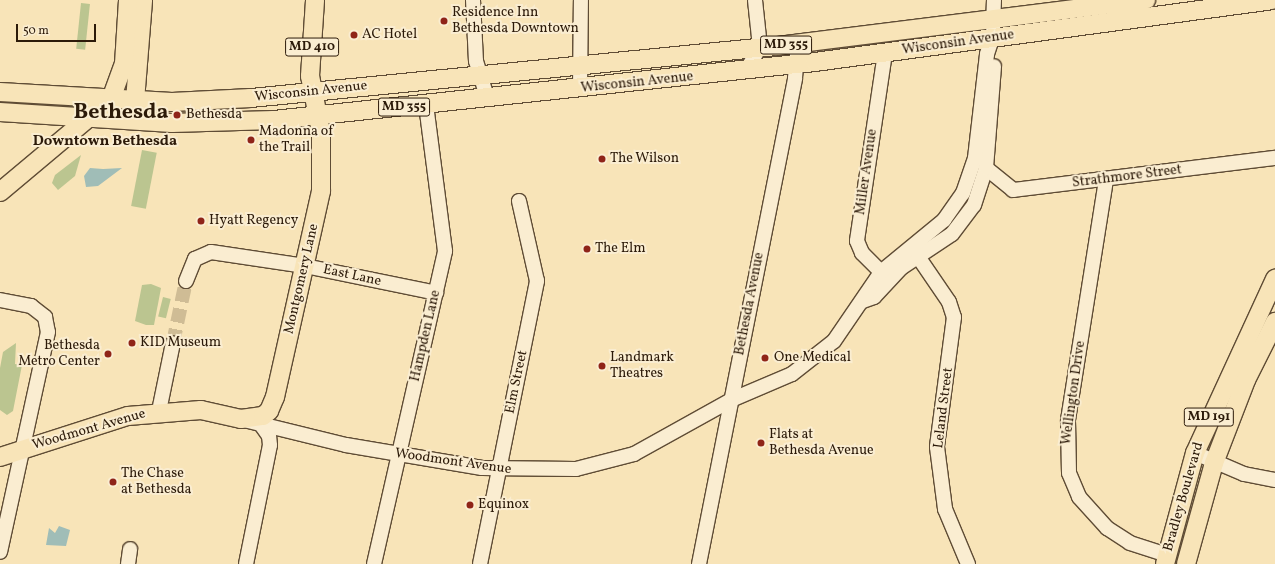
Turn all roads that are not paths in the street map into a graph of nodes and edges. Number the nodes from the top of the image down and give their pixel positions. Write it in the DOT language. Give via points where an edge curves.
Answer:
graph roads {
  1 [pos="128,0"];
  2 [pos="143,0"];
  3 [pos="315,0"];
  4 [pos="473,0"];
  5 [pos="580,0"];
  6 [pos="755,0"];
  7 [pos="994,0"];
  8 [pos="1143,0"];
  9 [pos="1271,0"];
  10 [pos="993,19"];
  11 [pos="992,39"];
  12 [pos="798,43"];
  13 [pos="760,47"];
  14 [pos="885,53"];
  15 [pos="798,64"];
  16 [pos="578,66"];
  17 [pos="746,71"];
  18 [pos="479,74"];
  19 [pos="580,89"];
  20 [pos="0,92"];
  21 [pos="314,93"];
  22 [pos="488,98"];
  23 [pos="112,99"];
  24 [pos="135,101"];
  25 [pos="426,105"];
  26 [pos="0,112"];
  27 [pos="95,116"];
  28 [pos="320,116"];
  29 [pos="134,121"];
  30 [pos="1275,158"];
  31 [pos="986,168"];
  32 [pos="970,176"];
  33 [pos="1106,180"];
  34 [pos="981,187"];
  35 [pos="0,192"];
  36 [pos="519,201"];
  37 [pos="919,258"];
  38 [pos="305,266"];
  39 [pos="885,276"];
  40 [pos="1275,279"];
  41 [pos="186,281"];
  42 [pos="436,293"];
  43 [pos="0,300"];
  44 [pos="1275,322"];
  45 [pos="173,343"];
  46 [pos="731,400"];
  47 [pos="159,411"];
  48 [pos="241,419"];
  49 [pos="262,426"];
  50 [pos="22,450"];
  51 [pos="1195,453"];
  52 [pos="398,454"];
  53 [pos="0,457"];
  54 [pos="1214,463"];
  55 [pos="499,470"];
  56 [pos="1275,480"];
  57 [pos="130,549"];
  58 [pos="0,552"];
  59 [pos="1166,560"];
  60 [pos="128,564"];
  61 [pos="246,564"];
  62 [pos="374,564"];
  63 [pos="480,564"];
  64 [pos="699,564"];
  65 [pos="968,564"];
  66 [pos="1186,564"];
  1 -- 23 [label="main road" via="124,64"];
  2 -- 24 [label="main road"];
  3 -- 21 [label="main road, MD 410" via="310,76"];
  4 -- 18 [label="street"];
  5 -- 16 [label="street"];
  6 -- 13 [label="street"];
  7 -- 10 [label="street"];
  8 -- 10 [label="main road, Wisconsin Avenue / MD 355"];
  9 -- 11 [label="main road, Wisconsin Avenue / MD 355"];
  10 -- 11 [label="street, Woodmont Avenue"];
  10 -- 12 [label="main road, Wisconsin Avenue / MD 355"];
  11 -- 14 [label="main road, Wisconsin Avenue / MD 355"];
  11 -- 31 [label="street, Woodmont Avenue" via="994,54"];
  11 -- 32 [label="street, Woodmont Avenue" via="987,54"];
  12 -- 13 [label="main road, Wisconsin Avenue / MD 355"];
  12 -- 15 [label="street, Bethesda Avenue"];
  13 -- 16 [label="main road, Wisconsin Avenue / MD 355"];
  13 -- 17 [label="street"];
  14 -- 15 [label="main road, Wisconsin Avenue / MD 355"];
  14 -- 39 [label="street, Miller Avenue" via="857,240 862,253"];
  15 -- 17 [label="main road, Wisconsin Avenue / MD 355"];
  15 -- 46 [label="street, Bethesda Avenue"];
  16 -- 18 [label="main road, Wisconsin Avenue / MD 355"];
  16 -- 19 [label="street"];
  17 -- 19 [label="main road, Wisconsin Avenue / MD 355"];
  18 -- 21 [label="main road, Wisconsin Avenue / MD 355"];
  18 -- 22 [label="street"];
  19 -- 22 [label="main road, Wisconsin Avenue / MD 355"];
  20 -- 23 [label="main road, Wisconsin Avenue / MD 355"];
  21 -- 24 [label="main road, Wisconsin Avenue / MD 355" via="179,102"];
  21 -- 28 [label="main road, MD 410"];
  22 -- 25 [label="main road, Wisconsin Avenue / MD 355"];
  23 -- 24 [label="main road, Wisconsin Avenue / MD 355"];
  23 -- 27 [label="main road"];
  24 -- 29 [label="main road"];
  25 -- 28 [label="main road, Wisconsin Avenue / MD 355"];
  25 -- 42 [label="street, Hampden Lane" via="445,251"];
  26 -- 27 [label="main road, Wisconsin Avenue / MD 355"];
  27 -- 29 [label="main road, Wisconsin Avenue / MD 355"];
  27 -- 35 [label="main road"];
  28 -- 29 [label="main road, Wisconsin Avenue / MD 355" via="222,123"];
  28 -- 38 [label="main road, Montgomery Lane" via="324,166"];
  30 -- 33 [label="street, Strathmore Street"];
  31 -- 33 [label="street, Strathmore Street" via="1013,190"];
  31 -- 34 [label="street, Woodmont Avenue"];
  32 -- 34 [label="street"];
  32 -- 39 [label="street, Woodmont Avenue" via="949,215"];
  33 -- 59 [label="street, Wellington Drive" via="1068,421 1069,473 1079,497 1107,528 1130,543"];
  34 -- 37 [label="street, Woodmont Avenue" via="960,225"];
  36 -- 55 [label="street, Elm Street" via="537,281"];
  37 -- 39 [label="street, Woodmont Avenue"];
  37 -- 65 [label="street, Leland Street" via="949,302 954,317 937,447 945,509"];
  38 -- 41 [label="street, East Lane" via="211,252 197,257"];
  38 -- 42 [label="street, East Lane"];
  38 -- 48 [label="main road, Montgomery Lane" via="272,406 263,416"];
  39 -- 46 [label="street, Woodmont Avenue" via="866,291 863,301 834,341 808,365"];
  40 -- 51 [label="main road, Bradley Boulevard / MD 191"];
  42 -- 52 [label="street, Hampden Lane"];
  43 -- 50 [label="street" via="31,306 48,324 47,344"];
  44 -- 54 [label="main road, Bradley Boulevard / MD 191" via="1246,380"];
  45 -- 47 [label="street"];
  46 -- 55 [label="street, Woodmont Avenue" via="655,444 611,463 555,471"];
  46 -- 64 [label="street, Bethesda Avenue"];
  47 -- 48 [label="main road, Woodmont Avenue" via="201,410"];
  47 -- 50 [label="main road, Woodmont Avenue" via="128,416"];
  48 -- 49 [label="street, Woodmont Avenue"];
  49 -- 52 [label="street, Woodmont Avenue"];
  49 -- 61 [label="street" via="270,441"];
  50 -- 53 [label="main road, Woodmont Avenue"];
  50 -- 58 [label="street"];
  51 -- 54 [label="street"];
  51 -- 59 [label="main road, Bradley Boulevard / MD 191"];
  52 -- 55 [label="street, Woodmont Avenue"];
  52 -- 62 [label="street, Hampden Lane"];
  54 -- 56 [label="street"];
  54 -- 66 [label="main road, Bradley Boulevard / MD 191"];
  55 -- 63 [label="street, Elm Street"];
  57 -- 60 [label="street"];
}
